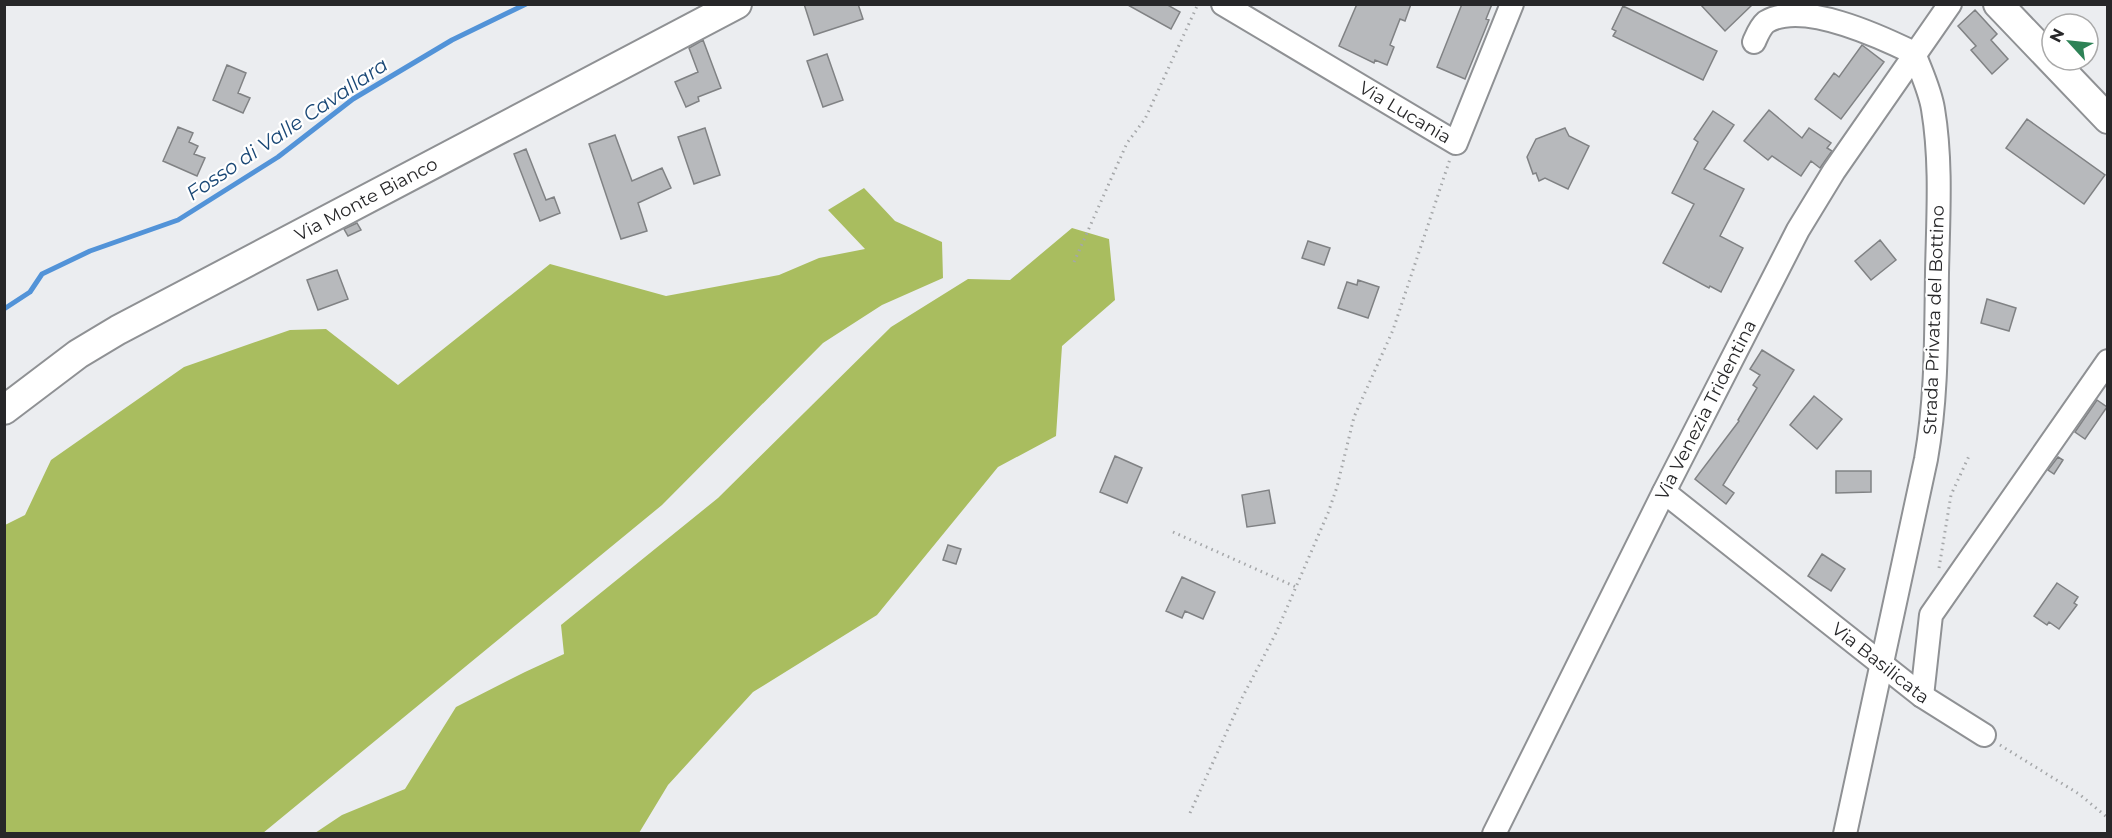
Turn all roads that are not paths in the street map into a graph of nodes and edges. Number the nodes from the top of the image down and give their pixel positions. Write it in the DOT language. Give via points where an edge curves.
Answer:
graph roads {
  1 [pos="736,4"];
  2 [pos="1223,4"];
  3 [pos="1512,4"];
  4 [pos="1950,4"];
  5 [pos="1998,4"];
  6 [pos="1754,42"];
  7 [pos="1914,54"];
  8 [pos="2108,119"];
  9 [pos="2108,361"];
  10 [pos="4,410"];
  11 [pos="1664,492"];
  12 [pos="1880,663"];
  13 [pos="1922,696"];
  14 [pos="1984,735"];
  15 [pos="1494,834"];
  16 [pos="1845,834"];
  1 -- 10 [label="main road, Via Monte Bianco" via="118,330 78,354"];
  2 -- 3 [label="street, Via Lucania" via="1456,143"];
  4 -- 7 [label="street, Via Venezia Tridentina"];
  5 -- 8 [label="main road"];
  6 -- 7 [label="street" via="1767,21 1784,13 1804,11 1839,18"];
  7 -- 11 [label="street, Via Venezia Tridentina" via="1798,230"];
  7 -- 12 [label="street, Strada Privata del Bottino" via="1933,108 1939,186 1935,380 1926,459"];
  9 -- 13 [label="street" via="1931,615"];
  11 -- 12 [label="street, Via Basilicata"];
  11 -- 15 [label="street, Via Venezia Tridentina"];
  12 -- 13 [label="street, Via Basilicata"];
  12 -- 16 [label="street, Strada Privata del Bottino"];
  13 -- 14 [label="street, Via Basilicata"];
}
